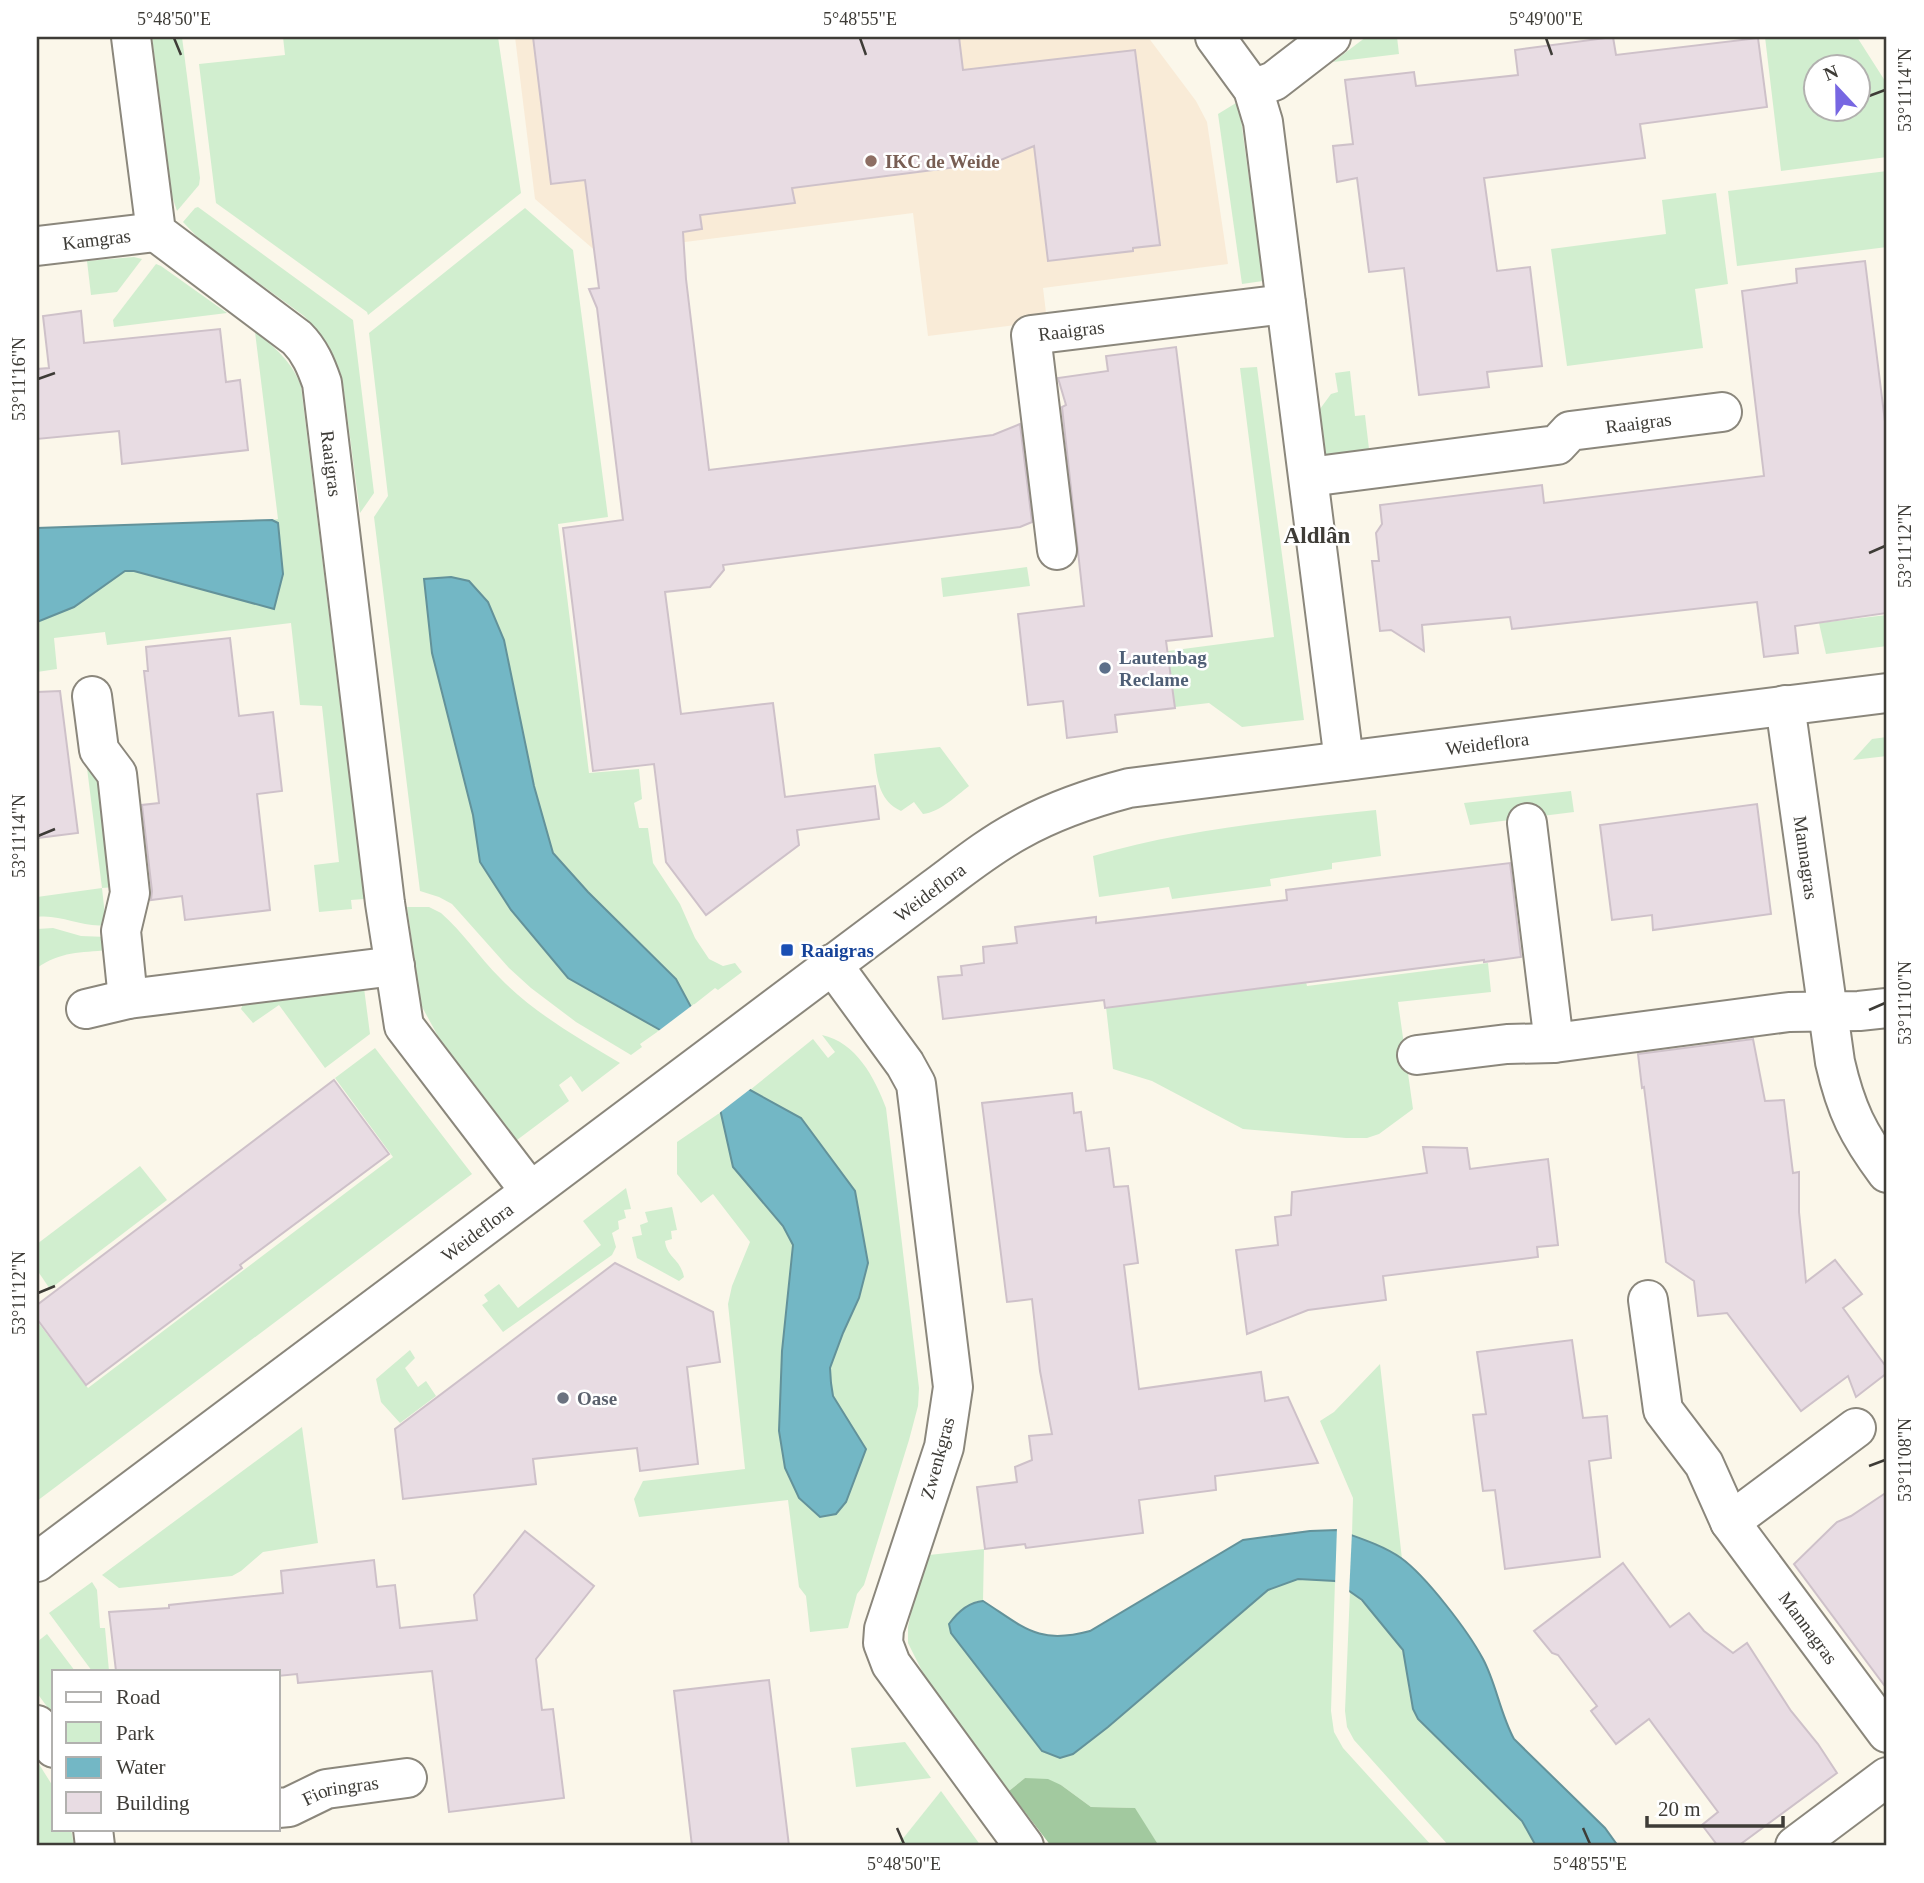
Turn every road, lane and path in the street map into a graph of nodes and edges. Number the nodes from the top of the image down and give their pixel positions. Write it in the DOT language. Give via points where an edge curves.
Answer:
graph roads {
  1 [pos="131,37"];
  2 [pos="1215,37"];
  3 [pos="1331,37"];
  4 [pos="1253,89"];
  5 [pos="156,232"];
  6 [pos="37,246"];
  7 [pos="1286,304"];
  8 [pos="1722,412"];
  9 [pos="1309,477"];
  10 [pos="1058,550"];
  11 [pos="1887,693"];
  12 [pos="92,696"];
  13 [pos="1785,705"];
  14 [pos="1344,761"];
  15 [pos="1527,823"];
  16 [pos="832,964"];
  17 [pos="395,966"];
  18 [pos="128,999"];
  19 [pos="1887,1008"];
  20 [pos="86,1009"];
  21 [pos="1826,1012"];
  22 [pos="1554,1043"];
  23 [pos="1417,1055"];
  24 [pos="1887,1172"];
  25 [pos="530,1191"];
  26 [pos="1648,1300"];
  27 [pos="1856,1428"];
  28 [pos="1730,1522"];
  29 [pos="37,1562"];
  30 [pos="37,1725"];
  31 [pos="1887,1733"];
  32 [pos="52,1745"];
  33 [pos="1887,1777"];
  34 [pos="407,1778"];
  35 [pos="280,1808"];
  36 [pos="1024,1846"];
  37 [pos="1795,1846"];
  1 -- 5 [label="street"];
  2 -- 4 [label="street"];
  3 -- 4 [label="street" via="1274,81"];
  4 -- 7 [label="street" via="1264,122"];
  5 -- 6 [label="street, Kamgras"];
  5 -- 17 [label="street, Raaigras" via="297,338 322,383"];
  7 -- 9 [label="street"];
  7 -- 10 [label="street, Raaigras" via="1031,335"];
  8 -- 9 [label="street, Raaigras" via="1570,431 1557,445"];
  9 -- 14 [label="street"];
  11 -- 13 [label="street, Weideflora"];
  12 -- 18 [label="street" via="99,750 117,774 130,893 121,931"];
  13 -- 14 [label="street, Weideflora"];
  13 -- 21 [label="street, Mannagras"];
  14 -- 16 [label="street, Weideflora" via="1129,788 1044,817 986,851"];
  15 -- 22 [label="street"];
  16 -- 25 [label="street, Weideflora"];
  16 -- 36 [label="street, Zwenkgras" via="916,1084 953,1387 944,1447 883,1643 891,1664"];
  17 -- 18 [label="street"];
  17 -- 25 [label="street, Raaigras" via="404,1026"];
  18 -- 20 [label="street"];
  19 -- 21 [label="street"];
  21 -- 22 [label="street" via="1789,1012"];
  21 -- 24 [label="street, Mannagras" via="1843,1099 1854,1125"];
  22 -- 23 [label="street"];
  25 -- 29 [label="street, Weideflora"];
  26 -- 28 [label="street, Mannagras" via="1663,1410 1704,1464"];
  27 -- 28 [label="street"];
  28 -- 31 [label="street, Mannagras"];
  30 -- 32 [label="street"];
  33 -- 37 [label="street"];
  34 -- 35 [label="street, Fioringras" via="326,1789"];
}
